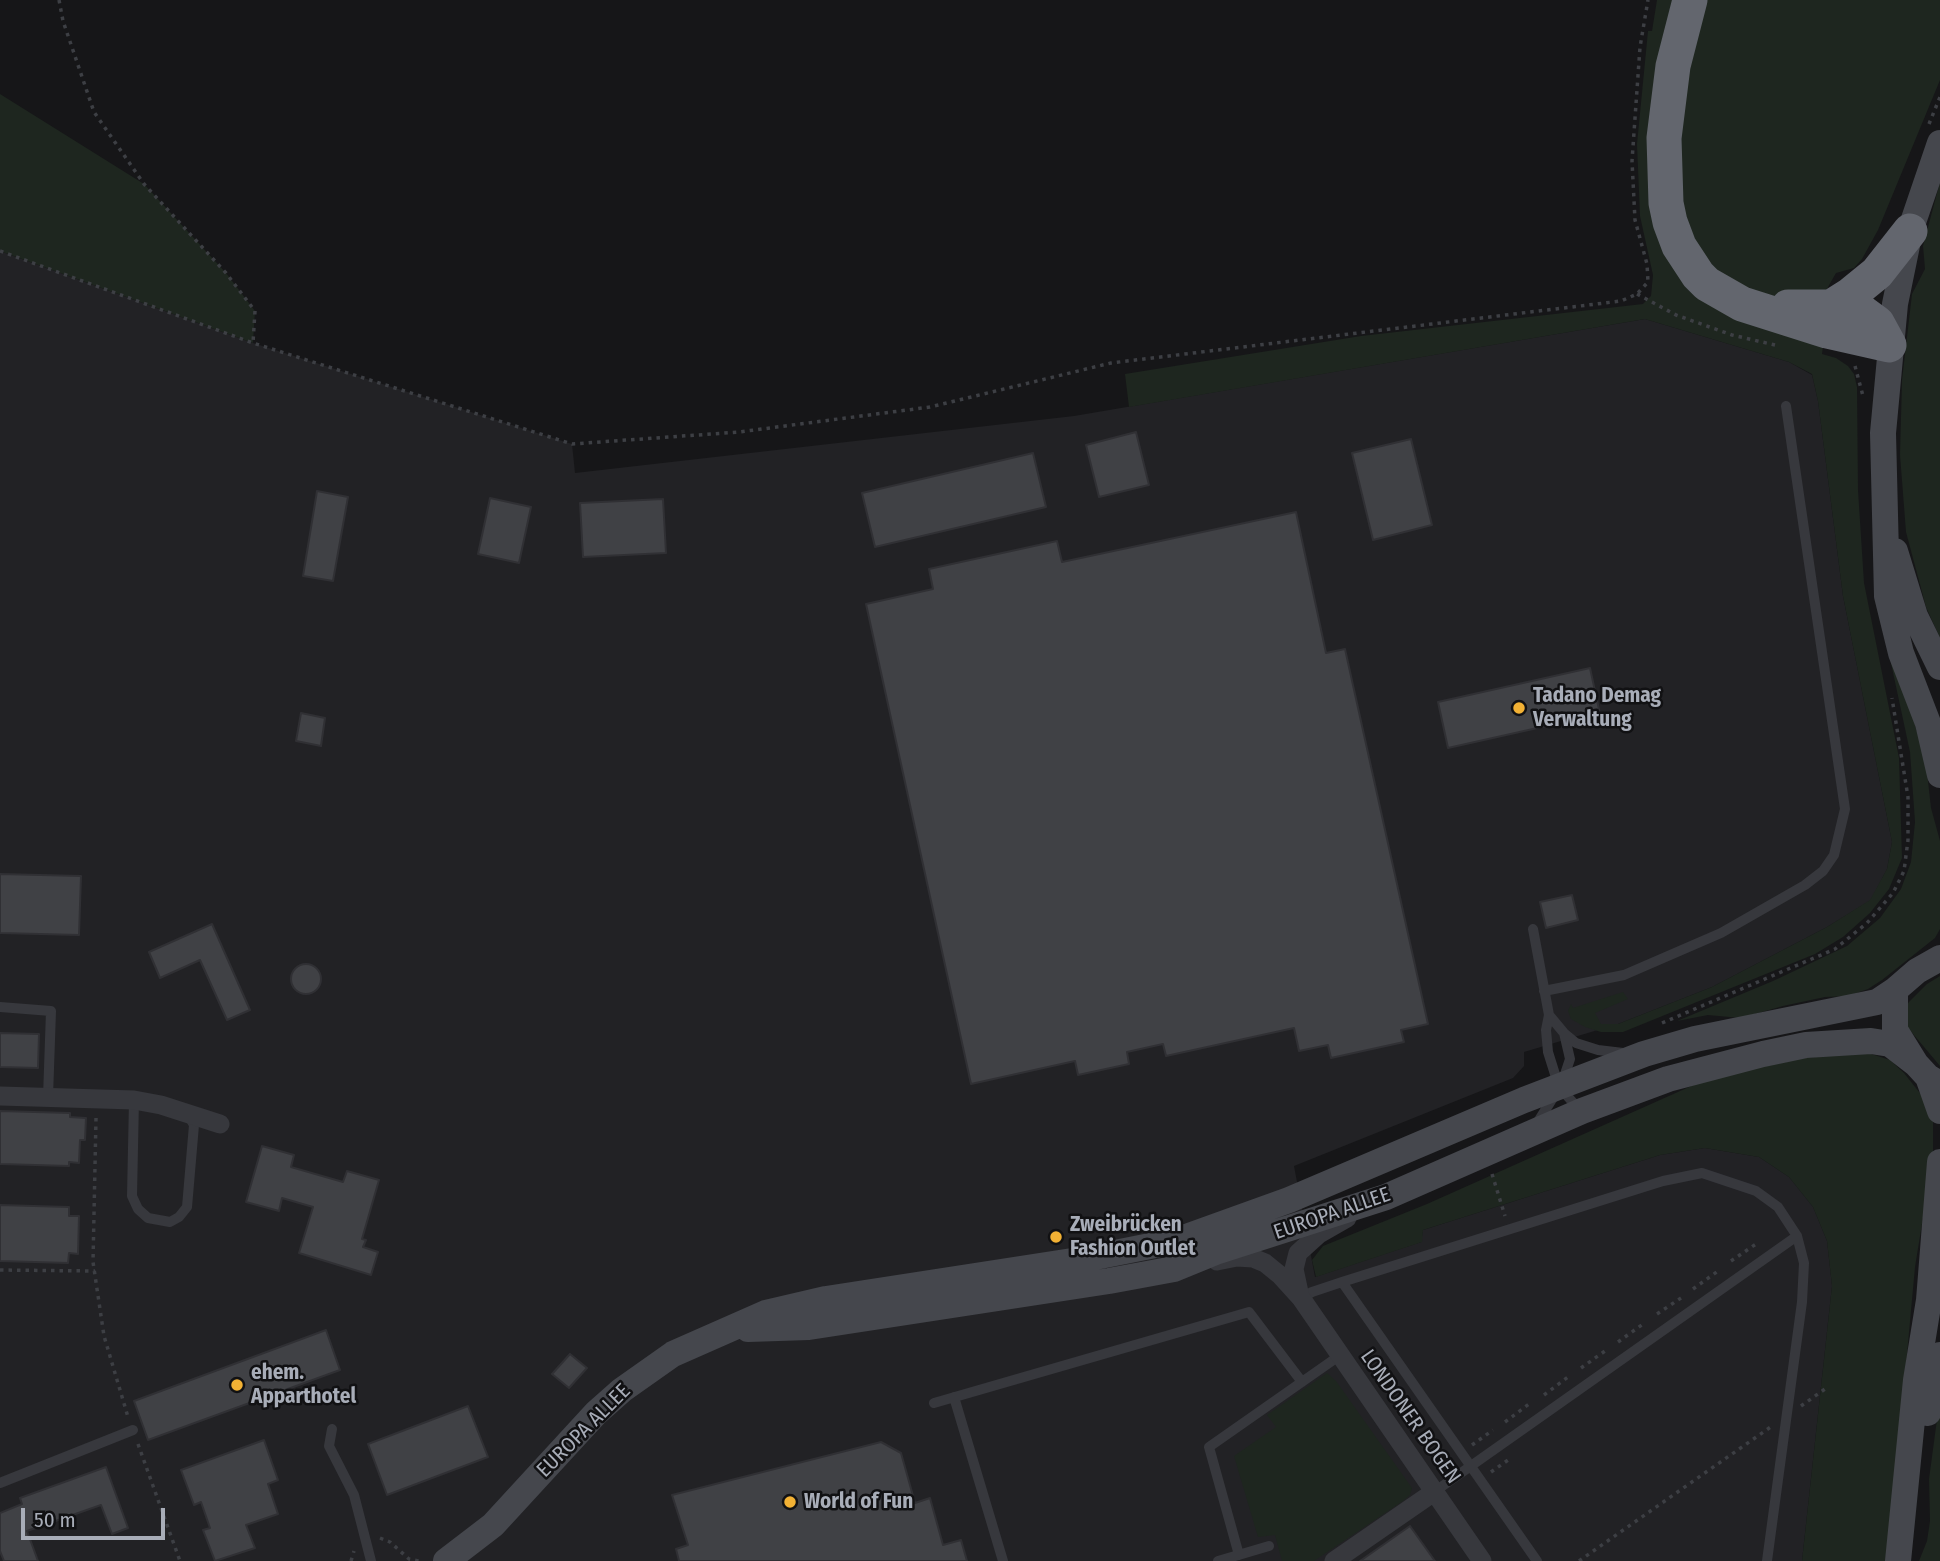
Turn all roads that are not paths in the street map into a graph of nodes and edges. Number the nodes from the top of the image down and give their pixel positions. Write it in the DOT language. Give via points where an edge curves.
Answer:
graph roads {
  1 [pos="1690,0"];
  2 [pos="1933,137"];
  3 [pos="1910,231"];
  4 [pos="1756,307"];
  5 [pos="1831,307"];
  6 [pos="1889,345"];
  7 [pos="1786,406"];
  8 [pos="1886,516"];
  9 [pos="1940,667"];
  10 [pos="1940,775"];
  11 [pos="1533,929"];
  12 [pos="1940,958"];
  13 [pos="1895,990"];
  14 [pos="1544,991"];
  15 [pos="0,1007"];
  16 [pos="1549,1016"];
  17 [pos="1564,1033"];
  18 [pos="1644,1054"];
  19 [pos="1928,1075"];
  20 [pos="1559,1087"];
  21 [pos="0,1096"];
  22 [pos="48,1097"];
  23 [pos="134,1100"];
  24 [pos="1582,1111"];
  25 [pos="1940,1111"];
  26 [pos="188,1115"];
  27 [pos="220,1124"];
  28 [pos="1531,1135"];
  29 [pos="1940,1162"];
  30 [pos="1386,1197"];
  31 [pos="1797,1236"];
  32 [pos="1174,1269"];
  33 [pos="1342,1282"];
  34 [pos="1301,1298"];
  35 [pos="724,1332"];
  36 [pos="1940,1355"];
  37 [pos="1339,1356"];
  38 [pos="1302,1382"];
  39 [pos="954,1397"];
  40 [pos="934,1403"];
  41 [pos="332,1429"];
  42 [pos="133,1430"];
  43 [pos="1470,1466"];
  44 [pos="0,1483"];
  45 [pos="1434,1492"];
  46 [pos="493,1525"];
  47 [pos="1269,1546"];
  48 [pos="1239,1555"];
  49 [pos="436,1559"];
  50 [pos="371,1561"];
  51 [pos="468,1561"];
  52 [pos="1003,1561"];
  53 [pos="1218,1561"];
  54 [pos="1334,1561"];
  55 [pos="1482,1561"];
  56 [pos="1537,1561"];
  57 [pos="1767,1561"];
  58 [pos="1898,1561"];
  59 [pos="1910,1561"];
  1 -- 4 [label="highway" via="1673,66 1664,138 1670,222 1698,275 1731,299"];
  2 -- 3 [label="main road"];
  3 -- 5 [label="highway" via="1877,273"];
  3 -- 6 [label="main road"];
  4 -- 5 [label="highway"];
  4 -- 6 [label="highway"];
  5 -- 6 [label="highway" via="1870,316"];
  6 -- 8 [label="main road" via="1883,433"];
  7 -- 14 [label="lane" via="1845,809 1834,855 1805,885 1721,933 1624,975"];
  8 -- 9 [label="main road" via="1909,599"];
  8 -- 10 [label="main road" via="1891,617 1928,723"];
  11 -- 14 [label="lane"];
  12 -- 13 [label="main road, EUROPA ALLEE"];
  13 -- 18 [label="main road, EUROPA ALLEE" via="1864,1006 1705,1037"];
  13 -- 19 [label="main road" via="1895,1030"];
  14 -- 16 [label="lane"];
  15 -- 22 [label="lane" via="51,1011"];
  16 -- 17 [label="lane"];
  16 -- 20 [label="lane" via="1548,1052"];
  17 -- 18 [label="lane" via="1576,1043 1598,1050"];
  17 -- 20 [label="lane" via="1570,1059"];
  18 -- 20 [label="main road, EUROPA ALLEE"];
  19 -- 24 [label="main road, EUROPA ALLEE" via="1883,1042 1806,1045 1679,1076"];
  19 -- 25 [label="main road"];
  20 -- 24 [label="lane"];
  20 -- 28 [label="lane"];
  20 -- 35 [label="main road, EUROPA ALLEE" via="1289,1200 1179,1238 800,1304"];
  21 -- 22 [label="street"];
  22 -- 23 [label="street"];
  23 -- 26 [label="street"];
  23 -- 26 [label="lane" via="132,1196 148,1218 170,1222 187,1207 194,1125"];
  24 -- 28 [label="main road, EUROPA ALLEE"];
  26 -- 27 [label="street"];
  28 -- 30 [label="main road, EUROPA ALLEE"];
  29 -- 58 [label="main road" via="1929,1300"];
  30 -- 32 [label="main road, EUROPA ALLEE"];
  30 -- 34 [label="street, LONDONER BOGEN" via="1302,1248 1294,1264"];
  31 -- 33 [label="lane" via="1778,1206 1756,1191 1702,1173 1662,1181"];
  31 -- 43 [label="lane"];
  31 -- 57 [label="lane" via="1804,1286"];
  32 -- 34 [label="street, LONDONER BOGEN" via="1253,1258 1274,1269"];
  32 -- 35 [label="main road, EUROPA ALLEE" via="809,1326"];
  33 -- 34 [label="lane"];
  33 -- 43 [label="lane"];
  34 -- 37 [label="street, LONDONER BOGEN"];
  35 -- 46 [label="main road, EUROPA ALLEE" via="673,1354 622,1390"];
  36 -- 59 [label="main road" via="1924,1434"];
  37 -- 38 [label="lane"];
  37 -- 45 [label="street, LONDONER BOGEN"];
  38 -- 39 [label="lane" via="1249,1312"];
  38 -- 48 [label="lane" via="1209,1447"];
  39 -- 40 [label="lane"];
  39 -- 52 [label="lane"];
  41 -- 50 [label="lane" via="329,1446 354,1494"];
  42 -- 44 [label="lane"];
  43 -- 45 [label="lane"];
  43 -- 56 [label="lane"];
  45 -- 54 [label="street"];
  45 -- 55 [label="street, LONDONER BOGEN"];
  46 -- 49 [label="main road, EUROPA ALLEE"];
  46 -- 51 [label="main road, EUROPA ALLEE"];
  47 -- 48 [label="lane"];
  48 -- 53 [label="lane"];
}
